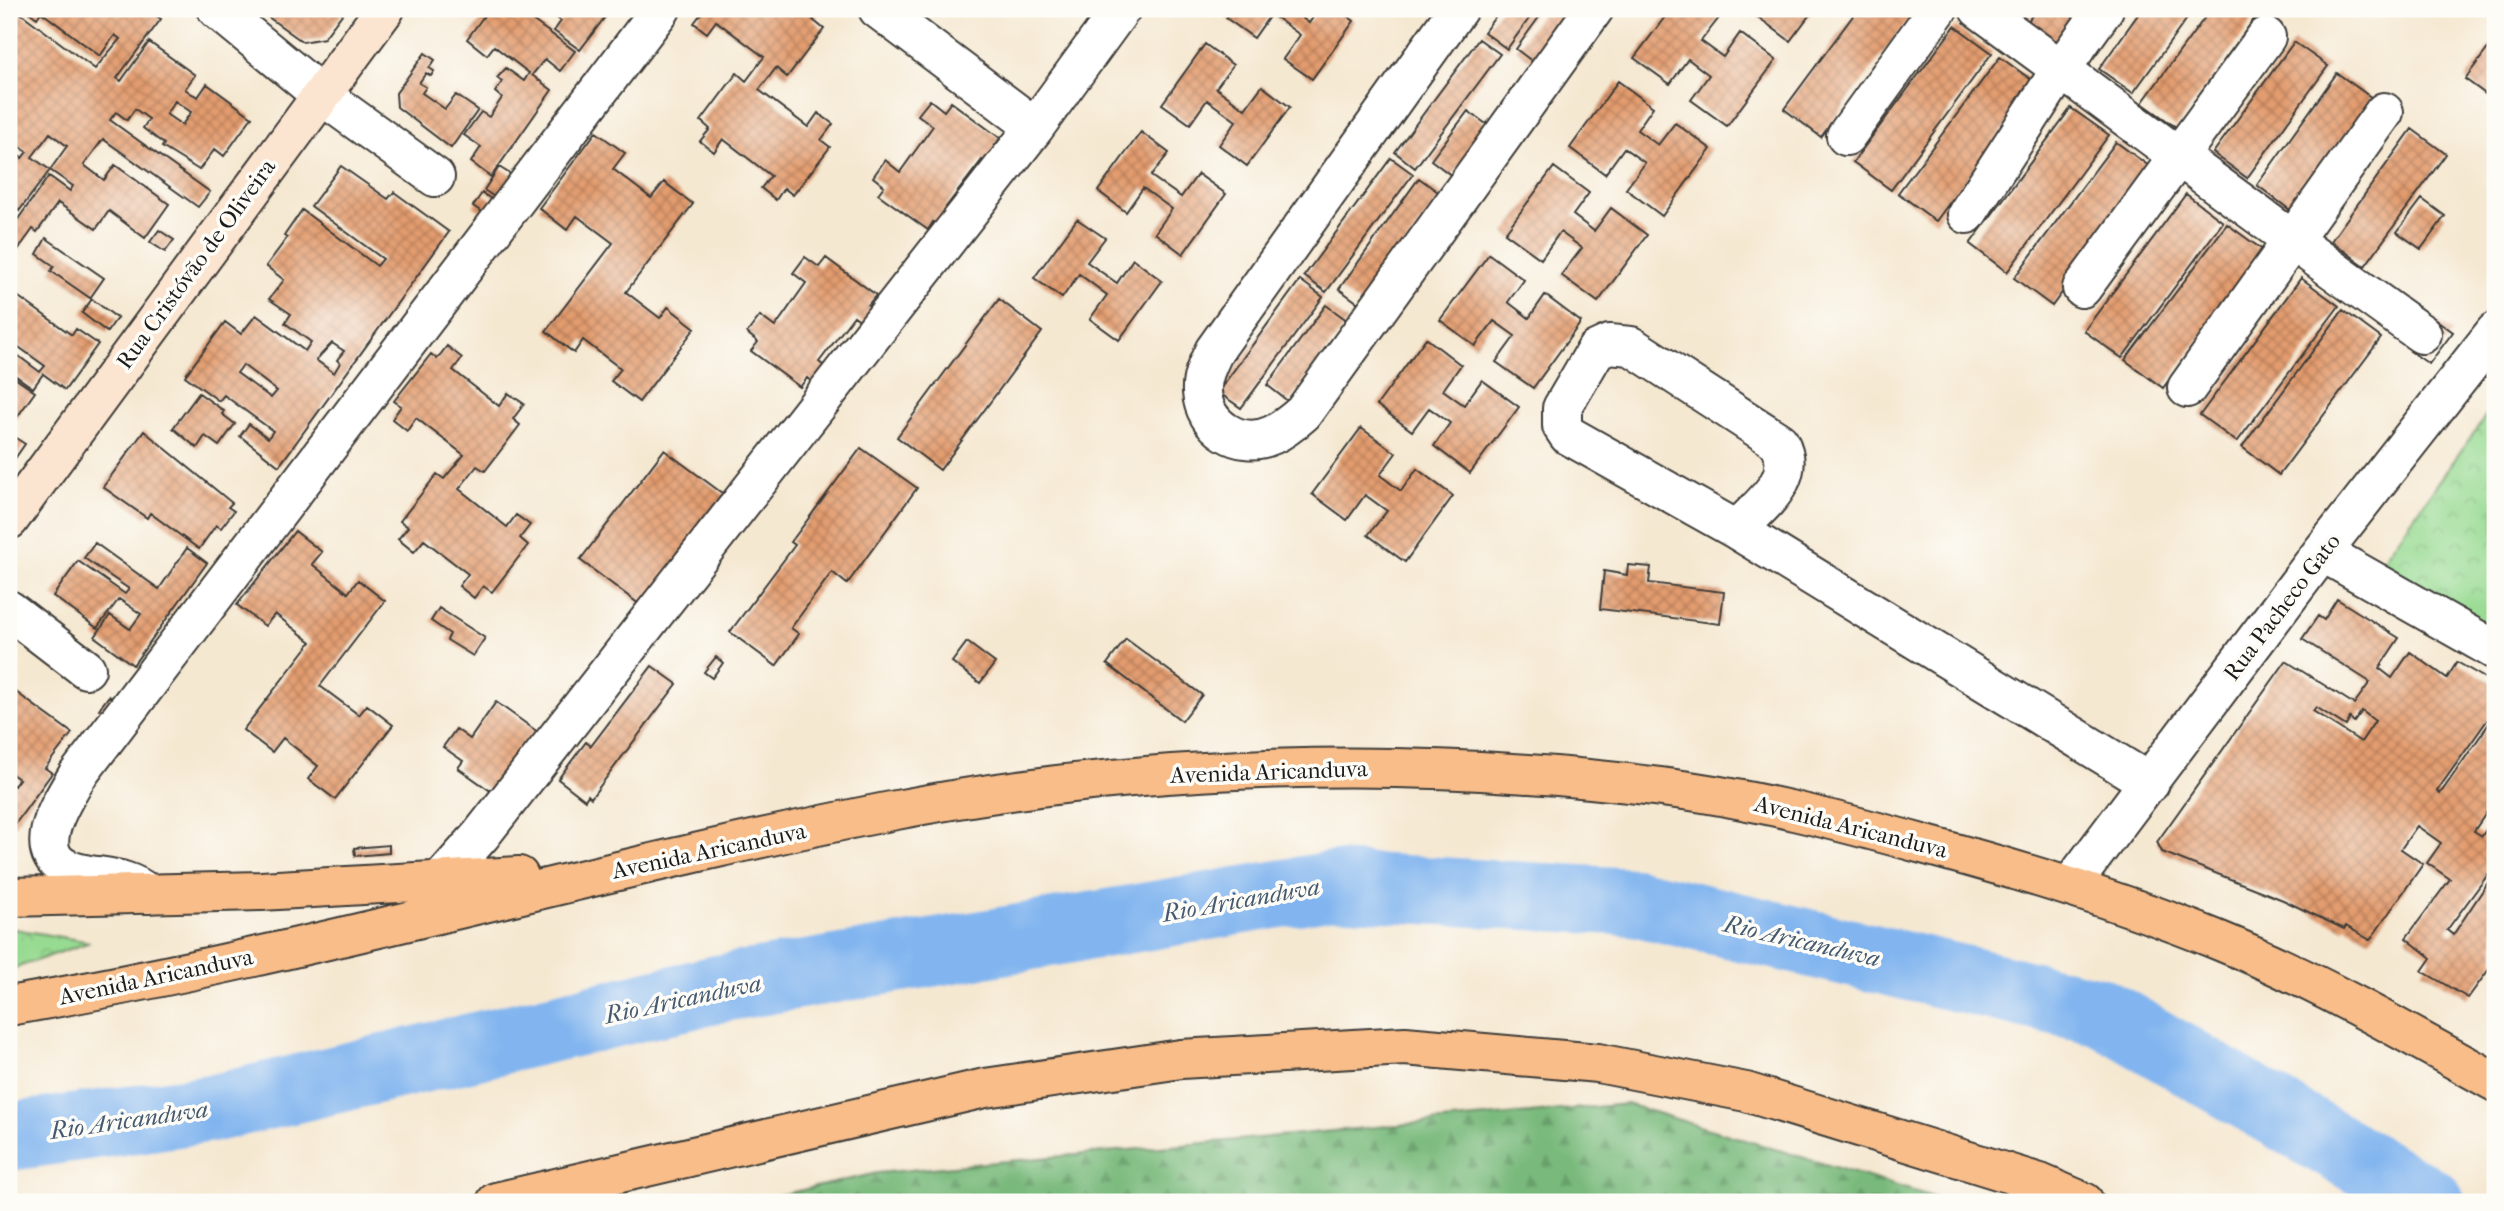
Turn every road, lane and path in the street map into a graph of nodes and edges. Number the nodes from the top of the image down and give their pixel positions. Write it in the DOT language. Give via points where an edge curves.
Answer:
graph roads {
  1 [pos="216,9"];
  2 [pos="385,9"];
  3 [pos="661,9"];
  4 [pos="878,9"];
  5 [pos="1121,9"];
  6 [pos="1458,9"];
  7 [pos="1594,9"];
  8 [pos="1938,9"];
  9 [pos="1979,9"];
  10 [pos="2104,9"];
  11 [pos="2266,37"];
  12 [pos="2061,69"];
  13 [pos="320,94"];
  14 [pos="2384,112"];
  15 [pos="1035,127"];
  16 [pos="1846,136"];
  17 [pos="2178,154"];
  18 [pos="435,177"];
  19 [pos="1967,214"];
  20 [pos="2292,242"];
  21 [pos="2082,288"];
  22 [pos="2495,332"];
  23 [pos="2444,349"];
  24 [pos="2187,388"];
  25 [pos="9,520"];
  26 [pos="1737,530"];
  27 [pos="2322,552"];
  28 [pos="9,610"];
  29 [pos="2495,650"];
  30 [pos="86,669"];
  31 [pos="2150,783"];
  32 [pos="605,873"];
  33 [pos="442,879"];
  34 [pos="2071,885"];
  35 [pos="148,894"];
  36 [pos="9,897"];
  37 [pos="9,1006"];
  38 [pos="2495,1082"];
  39 [pos="496,1202"];
  40 [pos="2084,1202"];
  1 -- 13 [label="street"];
  2 -- 13 [label="street, Rua Cristóvão de Oliveira"];
  3 -- 35 [label="street" via="85,765 61,804 48,846 56,860 74,872 116,877"];
  4 -- 15 [label="street"];
  5 -- 15 [label="street"];
  6 -- 7 [label="street" via="1214,351 1201,389 1204,407 1213,425 1232,436 1270,436 1303,413"];
  8 -- 16 [label="street"];
  9 -- 12 [label="street"];
  10 -- 12 [label="street"];
  11 -- 17 [label="street"];
  12 -- 17 [label="street"];
  12 -- 19 [label="street"];
  13 -- 18 [label="street"];
  13 -- 25 [label="street, Rua Cristóvão de Oliveira"];
  14 -- 20 [label="street"];
  15 -- 33 [label="street"];
  17 -- 20 [label="street"];
  17 -- 21 [label="street"];
  20 -- 23 [label="street"];
  20 -- 24 [label="street"];
  22 -- 23 [label="street, Rua Pacheco Gato"];
  23 -- 27 [label="street, Rua Pacheco Gato"];
  26 -- 26 [label="street" via="1568,435 1562,408 1596,350 1609,344 1631,346 1779,442 1787,464 1784,477"];
  26 -- 31 [label="street"];
  27 -- 29 [label="street"];
  27 -- 31 [label="street, Rua Pacheco Gato"];
  28 -- 30 [label="street"];
  31 -- 34 [label="street, Rua Pacheco Gato"];
  32 -- 33 [label="highway"];
  32 -- 34 [label="highway, Avenida Aricanduva" via="895,811 1051,786 1236,770 1442,767 1665,787 1814,814"];
  32 -- 37 [label="highway, Avenida Aricanduva" via="138,984"];
  33 -- 35 [label="highway"];
  34 -- 38 [label="highway, Avenida Aricanduva" via="2225,943 2402,1030"];
  35 -- 36 [label="highway"];
  39 -- 40 [label="highway" via="985,1088 1181,1059 1405,1046 1598,1062 1746,1091 2040,1183"];
}
